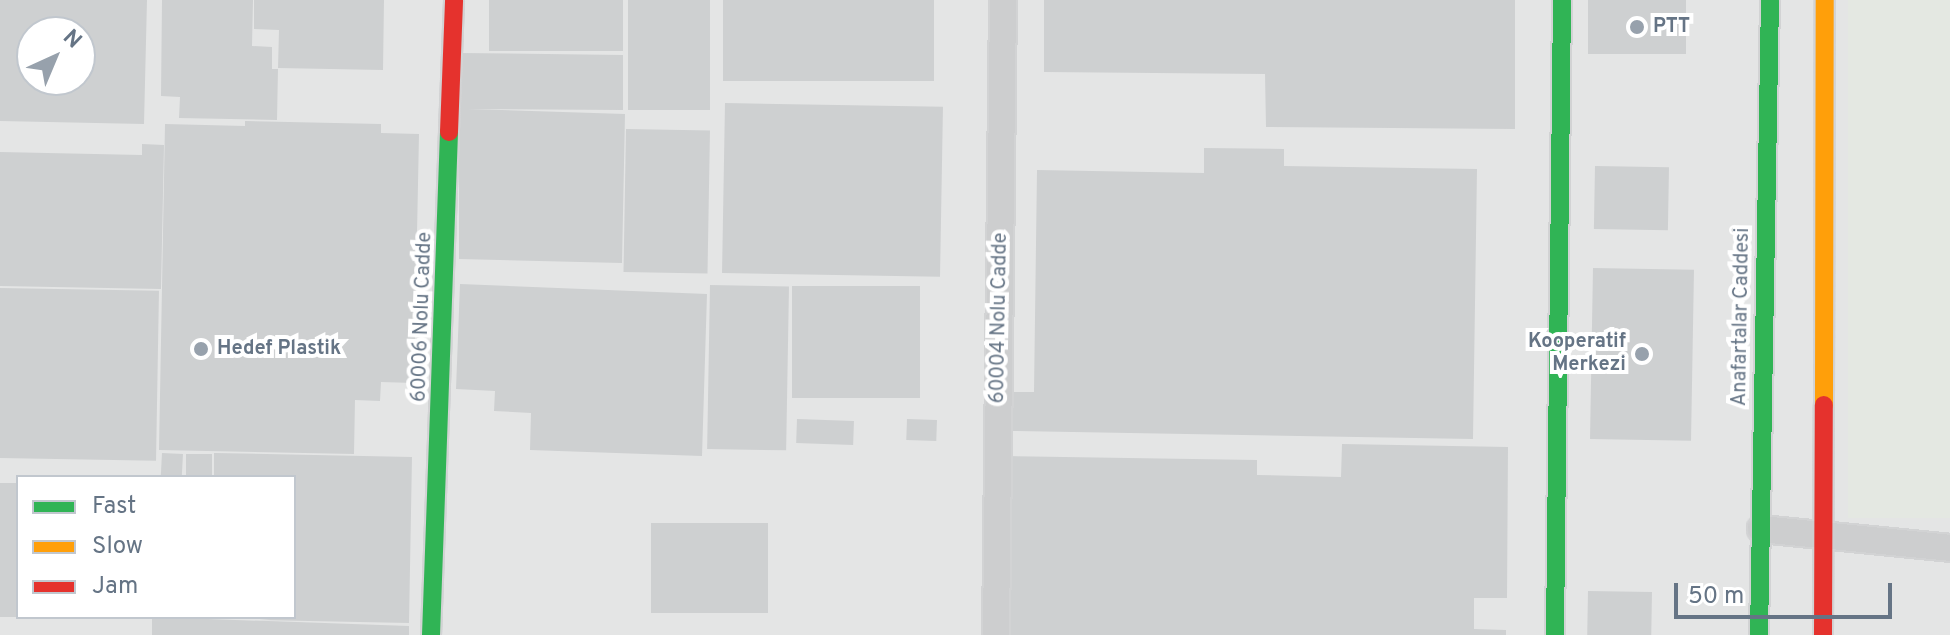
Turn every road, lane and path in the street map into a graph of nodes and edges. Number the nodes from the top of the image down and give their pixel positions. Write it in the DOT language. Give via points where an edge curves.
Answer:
graph roads {
  1 [pos="454,0"];
  2 [pos="1003,0"];
  3 [pos="1562,0"];
  4 [pos="1770,0"];
  5 [pos="1825,0"];
  6 [pos="1761,529"];
  7 [pos="1827,540"];
  8 [pos="1950,548"];
  9 [pos="431,635"];
  10 [pos="996,635"];
  11 [pos="1555,635"];
  12 [pos="1759,635"];
  13 [pos="1823,635"];
  1 -- 9 [label="main road, 60006 Nolu Cadde"];
  2 -- 10 [label="street, 60004 Nolu Cadde"];
  3 -- 11 [label="main road"];
  4 -- 6 [label="main road, Anafartalar Caddesi"];
  5 -- 7 [label="main road"];
  6 -- 7 [label="street"];
  6 -- 12 [label="main road, Anafartalar Caddesi"];
  7 -- 8 [label="street"];
  7 -- 13 [label="main road"];
}
